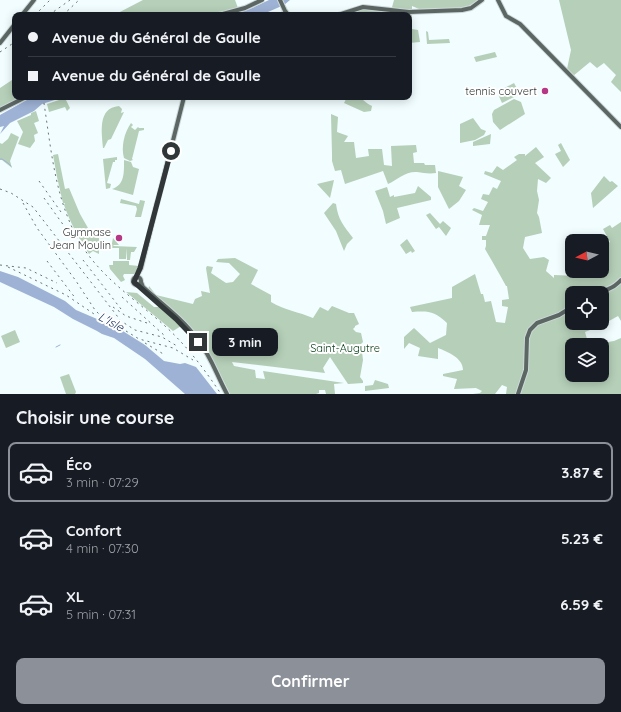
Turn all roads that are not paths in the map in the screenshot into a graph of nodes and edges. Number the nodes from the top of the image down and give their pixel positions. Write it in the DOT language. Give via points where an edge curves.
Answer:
graph roads {
  1 [pos="34,0"];
  2 [pos="259,0"];
  3 [pos="262,0"];
  4 [pos="279,0"];
  5 [pos="482,0"];
  6 [pos="498,0"];
  7 [pos="24,12"];
  8 [pos="231,12"];
  9 [pos="284,12"];
  10 [pos="347,12"];
  11 [pos="12,28"];
  12 [pos="0,43"];
  13 [pos="20,100"];
  14 [pos="184,100"];
  15 [pos="0,110"];
  16 [pos="621,127"];
  17 [pos="139,279"];
  18 [pos="621,280"];
  19 [pos="137,285"];
  20 [pos="609,289"];
  21 [pos="565,311"];
  22 [pos="225,393"];
  23 [pos="518,394"];
  1 -- 7 [label="main road"];
  2 -- 8 [label="main road"];
  3 -- 8 [label="main road"];
  4 -- 9 [label="main road"];
  5 -- 10 [label="main road" via="471,8 462,10 413,12 363,7"];
  6 -- 16 [label="main road" via="506,16 520,24"];
  11 -- 12 [label="main road"];
  13 -- 15 [label="main road"];
  14 -- 17 [label="main road"];
  17 -- 19 [label="main road" via="140,284"];
  17 -- 19 [label="main road" via="134,281"];
  17 -- 22 [label="main road" via="143,287 198,340 214,366"];
  18 -- 20 [label="main road"];
  19 -- 22 [label="main road" via="193,336 208,358"];
  21 -- 23 [label="main road" via="537,323 530,330 527,338 526,370"];
}
